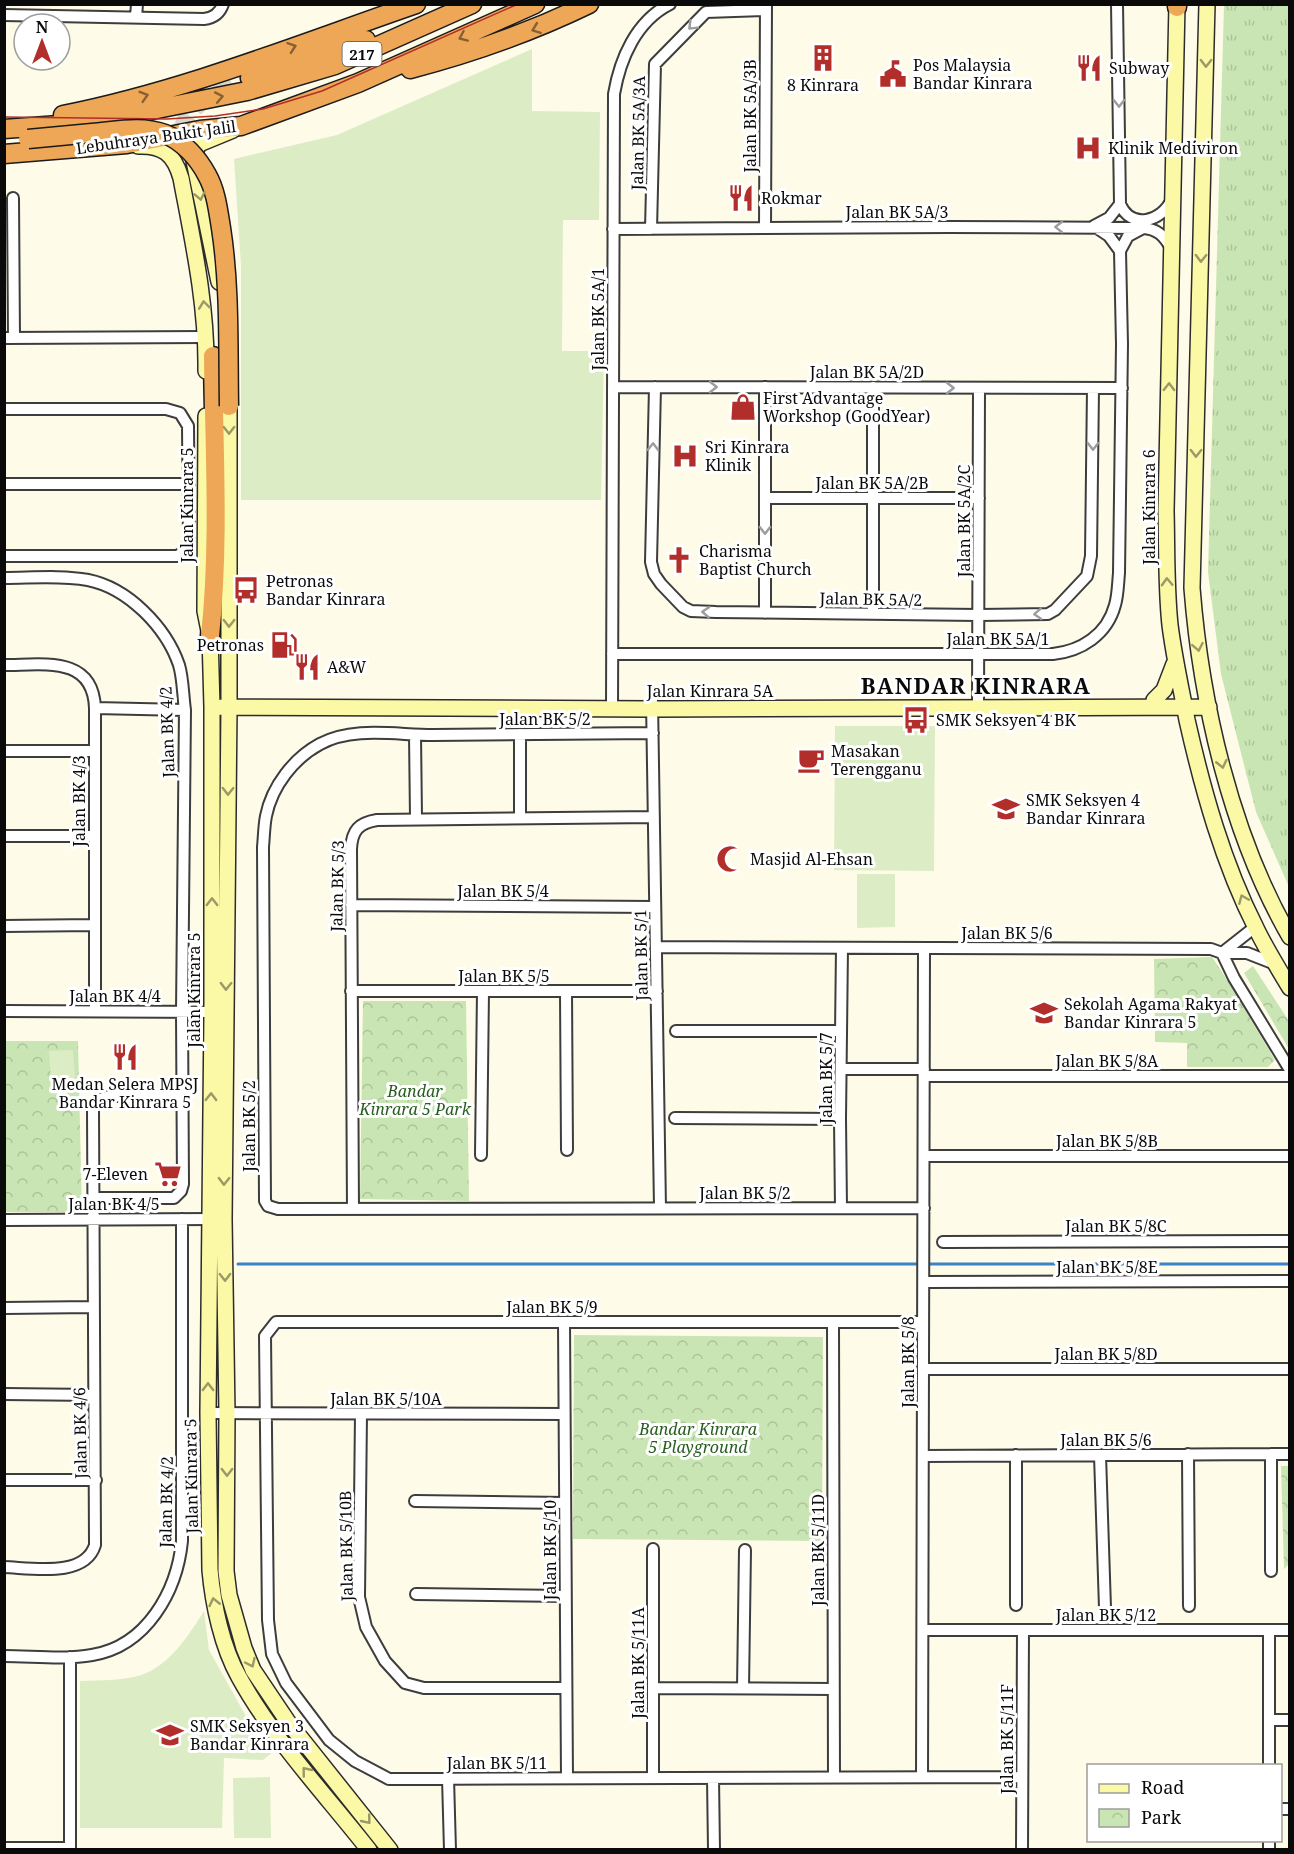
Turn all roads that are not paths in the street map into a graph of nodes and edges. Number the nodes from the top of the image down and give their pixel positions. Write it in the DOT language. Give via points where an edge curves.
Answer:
graph roads {
  1 [pos="137,4"];
  2 [pos="224,4"];
  3 [pos="416,4"];
  4 [pos="458,4"];
  5 [pos="472,4"];
  6 [pos="536,4"];
  7 [pos="589,4"];
  8 [pos="670,4"];
  9 [pos="1117,4"];
  10 [pos="1207,4"];
  11 [pos="1177,5"];
  12 [pos="766,7"];
  13 [pos="4,15"];
  14 [pos="136,17"];
  15 [pos="250,78"];
  16 [pos="358,83"];
  17 [pos="4,119"];
  18 [pos="241,126"];
  19 [pos="4,129"];
  20 [pos="4,139"];
  21 [pos="105,146"];
  22 [pos="4,154"];
  23 [pos="1173,196"];
  24 [pos="13,198"];
  25 [pos="1120,204"];
  26 [pos="765,228"];
  27 [pos="1093,228"];
  28 [pos="1143,228"];
  29 [pos="613,229"];
  30 [pos="651,229"];
  31 [pos="1172,249"];
  32 [pos="1120,251"];
  33 [pos="206,337"];
  34 [pos="9,338"];
  35 [pos="213,356"];
  36 [pos="613,387"];
  37 [pos="655,387"];
  38 [pos="765,387"];
  39 [pos="873,387"];
  40 [pos="979,388"];
  41 [pos="1093,388"];
  42 [pos="1122,388"];
  43 [pos="230,406"];
  44 [pos="4,409"];
  45 [pos="4,484"];
  46 [pos="189,484"];
  47 [pos="765,498"];
  48 [pos="873,498"];
  49 [pos="979,498"];
  50 [pos="4,556"];
  51 [pos="4,578"];
  52 [pos="765,613"];
  53 [pos="873,614"];
  54 [pos="979,615"];
  55 [pos="210,636"];
  56 [pos="612,654"];
  57 [pos="978,654"];
  58 [pos="1175,661"];
  59 [pos="4,665"];
  60 [pos="229,681"];
  61 [pos="212,703"];
  62 [pos="1156,703"];
  63 [pos="1184,703"];
  64 [pos="1209,703"];
  65 [pos="229,704"];
  66 [pos="253,704"];
  67 [pos="978,704"];
  68 [pos="612,705"];
  69 [pos="652,705"];
  70 [pos="95,708"];
  71 [pos="184,710"];
  72 [pos="229,732"];
  73 [pos="652,733"];
  74 [pos="1190,733"];
  75 [pos="520,734"];
  76 [pos="415,735"];
  77 [pos="4,751"];
  78 [pos="94,751"];
  79 [pos="654,817"];
  80 [pos="416,818"];
  81 [pos="520,818"];
  82 [pos="4,836"];
  83 [pos="94,836"];
  84 [pos="351,905"];
  85 [pos="655,907"];
  86 [pos="4,926"];
  87 [pos="94,926"];
  88 [pos="1255,927"];
  89 [pos="1290,937"];
  90 [pos="656,947"];
  91 [pos="842,948"];
  92 [pos="924,948"];
  93 [pos="1222,953"];
  94 [pos="1275,964"];
  95 [pos="1290,988"];
  96 [pos="351,991"];
  97 [pos="483,991"];
  98 [pos="566,991"];
  99 [pos="657,991"];
  100 [pos="4,1011"];
  101 [pos="95,1011"];
  102 [pos="182,1012"];
  103 [pos="219,1012"];
  104 [pos="676,1031"];
  105 [pos="841,1031"];
  106 [pos="841,1069"];
  107 [pos="1290,1070"];
  108 [pos="924,1073"];
  109 [pos="1290,1076"];
  110 [pos="182,1096"];
  111 [pos="675,1118"];
  112 [pos="840,1119"];
  113 [pos="567,1150"];
  114 [pos="481,1155"];
  115 [pos="924,1156"];
  116 [pos="1290,1156"];
  117 [pos="93,1198"];
  118 [pos="660,1208"];
  119 [pos="842,1208"];
  120 [pos="924,1208"];
  121 [pos="353,1209"];
  122 [pos="93,1219"];
  123 [pos="182,1219"];
  124 [pos="217,1219"];
  125 [pos="4,1220"];
  126 [pos="1290,1241"];
  127 [pos="943,1242"];
  128 [pos="1290,1281"];
  129 [pos="924,1282"];
  130 [pos="93,1307"];
  131 [pos="4,1308"];
  132 [pos="564,1322"];
  133 [pos="832,1322"];
  134 [pos="923,1322"];
  135 [pos="923,1369"];
  136 [pos="1290,1369"];
  137 [pos="4,1394"];
  138 [pos="94,1395"];
  139 [pos="208,1413"];
  140 [pos="227,1413"];
  141 [pos="265,1413"];
  142 [pos="361,1414"];
  143 [pos="564,1414"];
  144 [pos="1188,1454"];
  145 [pos="1271,1454"];
  146 [pos="1290,1454"];
  147 [pos="1016,1455"];
  148 [pos="1100,1455"];
  149 [pos="923,1456"];
  150 [pos="4,1480"];
  151 [pos="96,1480"];
  152 [pos="415,1502"];
  153 [pos="565,1503"];
  154 [pos="653,1549"];
  155 [pos="745,1550"];
  156 [pos="4,1567"];
  157 [pos="1271,1571"];
  158 [pos="416,1594"];
  159 [pos="565,1596"];
  160 [pos="1016,1605"];
  161 [pos="1189,1606"];
  162 [pos="1105,1608"];
  163 [pos="922,1630"];
  164 [pos="1023,1630"];
  165 [pos="1269,1630"];
  166 [pos="1290,1630"];
  167 [pos="4,1656"];
  168 [pos="70,1657"];
  169 [pos="566,1688"];
  170 [pos="652,1688"];
  171 [pos="743,1688"];
  172 [pos="833,1689"];
  173 [pos="1269,1720"];
  174 [pos="1290,1720"];
  175 [pos="1269,1764"];
  176 [pos="834,1777"];
  177 [pos="922,1777"];
  178 [pos="1022,1777"];
  179 [pos="448,1778"];
  180 [pos="567,1778"];
  181 [pos="653,1778"];
  182 [pos="713,1778"];
  183 [pos="4,1848"];
  184 [pos="70,1849"];
  185 [pos="369,1850"];
  186 [pos="390,1850"];
  187 [pos="450,1850"];
  188 [pos="714,1850"];
  189 [pos="1022,1850"];
  1 -- 14 [label="street"];
  2 -- 14 [label="street" via="210,18"];
  17 -- 3 [label="highway, one-way" via="62,116 117,104"];
  4 -- 15 [label="highway" via="373,38"];
  19 -- 5 [label="highway, Lebuhraya Bukit Jalil / 217, one-way" via="87,123 248,92 335,65"];
  6 -- 16 [label="highway, Lebuhraya Bukit Jalil / 217, one-way"];
  7 -- 16 [label="highway, one-way" via="495,44"];
  8 -- 29 [label="street, Jalan BK 5A/1" via="640,30 617,75"];
  9 -- 25 [label="street, one-way"];
  10 -- 64 [label="main road, one-way" via="1192,588"];
  11 -- 23 [label="main road, Jalan Kinrara 6"];
  12 -- 26 [label="street, Jalan BK 5A/3B"];
  12 -- 30 [label="street, Jalan BK 5A/3A, one-way" via="706,12 655,64"];
  13 -- 14 [label="street"];
  16 -- 18 [label="highway, Lebuhraya Bukit Jalil / 217"];
  18 -- 21 [label="highway, Lebuhraya Bukit Jalil / 217"];
  18 -- 43 [label="main road, Jalan Kinrara 5, one-way" via="199,144 193,156 222,297"];
  20 -- 43 [label="highway, bridge" via="152,131 165,134 188,149 214,191 226,263"];
  21 -- 22 [label="highway, Lebuhraya Bukit Jalil / 217"];
  33 -- 21 [label="main road, Jalan Kinrara 5, one-way" via="196,258 176,163 159,148"];
  23 -- 25 [label="street" via="1160,216 1148,221 1128,216"];
  23 -- 31 [label="main road, Jalan Kinrara 6"];
  24 -- 34 [label="street"];
  25 -- 27 [label="street" via="1109,218"];
  27 -- 26 [label="street, Jalan BK 5A/3, one-way"];
  26 -- 30 [label="street, Jalan BK 5A/3"];
  27 -- 28 [label="street, Jalan BK 5A/3"];
  27 -- 32 [label="street" via="1108,236"];
  28 -- 31 [label="street" via="1161,234"];
  28 -- 32 [label="street" via="1128,236"];
  29 -- 30 [label="street, Jalan BK 5A/3"];
  29 -- 36 [label="street, Jalan BK 5A/1"];
  58 -- 31 [label="main road, Jalan Kinrara 6, one-way" via="1167,579"];
  32 -- 42 [label="street, Jalan BK 5A/1"];
  33 -- 34 [label="street"];
  33 -- 55 [label="main road, Jalan Kinrara 5" via="205,611"];
  35 -- 55 [label="highway" via="215,596"];
  36 -- 37 [label="street, Jalan BK 5A/2D"];
  36 -- 56 [label="street, Jalan BK 5A/1"];
  37 -- 38 [label="street, Jalan BK 5A/2D, one-way"];
  52 -- 37 [label="street, Jalan BK 5A/2, one-way" via="691,611 654,574 651,548"];
  38 -- 39 [label="street, Jalan BK 5A/2D"];
  38 -- 47 [label="street"];
  39 -- 40 [label="street, Jalan BK 5A/2D, one-way"];
  39 -- 48 [label="street"];
  40 -- 41 [label="street, Jalan BK 5A/2D"];
  40 -- 49 [label="street, Jalan BK 5A/2C"];
  41 -- 42 [label="street, Jalan BK 5A/2D"];
  41 -- 54 [label="street, Jalan BK 5A/2, one-way" via="1091,556 1087,576 1048,614"];
  42 -- 57 [label="street, Jalan BK 5A/1" via="1119,573 1112,615 1097,635 1065,653"];
  43 -- 60 [label="main road, Jalan Kinrara 5, one-way"];
  44 -- 46 [label="street" via="166,408 180,413 188,426"];
  45 -- 46 [label="street"];
  46 -- 50 [label="street" via="189,542 184,552 169,557"];
  47 -- 48 [label="street, Jalan BK 5A/2B"];
  47 -- 52 [label="street, one-way"];
  48 -- 49 [label="street, Jalan BK 5A/2B"];
  48 -- 53 [label="street"];
  49 -- 54 [label="street, Jalan BK 5A/2C"];
  51 -- 71 [label="street, Jalan BK 4/2" via="89,580 132,601 165,635 179,666"];
  52 -- 53 [label="street, Jalan BK 5A/2"];
  53 -- 54 [label="street, Jalan BK 5A/2"];
  54 -- 57 [label="street, Jalan BK 5A/2C"];
  55 -- 61 [label="main road, Jalan Kinrara 5"];
  56 -- 57 [label="street, Jalan BK 5A/1"];
  56 -- 68 [label="street, Jalan BK 5A/1"];
  57 -- 67 [label="street, Jalan BK 5A/2C"];
  58 -- 62 [label="main road"];
  58 -- 63 [label="main road, Jalan Kinrara 6"];
  59 -- 70 [label="street, Jalan BK 4/3" via="56,665 78,672 92,688"];
  60 -- 65 [label="main road, Jalan Kinrara 5"];
  60 -- 66 [label="main road" via="233,690"];
  61 -- 65 [label="main road, Jalan Kinrara 5A"];
  103 -- 61 [label="main road, Jalan Kinrara 5, one-way"];
  62 -- 63 [label="main road, Jalan Kinrara 5A"];
  62 -- 67 [label="main road, Jalan Kinrara 5A"];
  62 -- 74 [label="main road"];
  63 -- 64 [label="main road, Jalan Kinrara 5A"];
  63 -- 74 [label="main road, Jalan Kinrara 6"];
  64 -- 89 [label="main road, one-way" via="1236,816"];
  65 -- 66 [label="main road, Jalan Kinrara 5A"];
  65 -- 72 [label="main road, Jalan Kinrara 5"];
  66 -- 68 [label="main road, Jalan Kinrara 5A"];
  66 -- 72 [label="main road"];
  67 -- 69 [label="main road, Jalan Kinrara 5A"];
  68 -- 69 [label="main road, Jalan Kinrara 5A"];
  69 -- 73 [label="street, Jalan BK 5/1"];
  70 -- 71 [label="street"];
  70 -- 78 [label="street, Jalan BK 4/3"];
  71 -- 102 [label="street, Jalan BK 4/2"];
  72 -- 103 [label="main road, Jalan Kinrara 5, one-way"];
  73 -- 75 [label="street, Jalan BK 5/2"];
  73 -- 79 [label="street, Jalan BK 5/1"];
  88 -- 74 [label="main road, Jalan Kinrara 6, one-way" via="1226,860"];
  75 -- 76 [label="street, Jalan BK 5/2"];
  75 -- 81 [label="street"];
  76 -- 80 [label="street"];
  76 -- 121 [label="street, Jalan BK 5/2" via="353,734 319,744 286,774 267,814 263,848 265,1201 278,1209"];
  77 -- 78 [label="street"];
  78 -- 83 [label="street, Jalan BK 4/3"];
  79 -- 81 [label="street, Jalan BK 5/3"];
  79 -- 85 [label="street, Jalan BK 5/1"];
  80 -- 81 [label="street, Jalan BK 5/3"];
  80 -- 84 [label="street, Jalan BK 5/3" via="359,824 351,841"];
  82 -- 83 [label="street"];
  83 -- 87 [label="street, Jalan BK 4/3"];
  84 -- 85 [label="street, Jalan BK 5/4"];
  84 -- 96 [label="street, Jalan BK 5/3"];
  85 -- 90 [label="street, Jalan BK 5/1"];
  86 -- 87 [label="street"];
  87 -- 101 [label="street, Jalan BK 4/3"];
  88 -- 93 [label="street"];
  88 -- 94 [label="main road, Jalan Kinrara 6"];
  90 -- 91 [label="street, Jalan BK 5/6"];
  90 -- 99 [label="street, Jalan BK 5/1"];
  91 -- 92 [label="street, Jalan BK 5/6"];
  91 -- 105 [label="street, Jalan BK 5/7"];
  92 -- 93 [label="street, Jalan BK 5/6" via="1211,949"];
  92 -- 108 [label="street, Jalan BK 5/8"];
  93 -- 94 [label="street, Jalan BK 5/6" via="1247,953"];
  93 -- 107 [label="street"];
  94 -- 95 [label="main road, Jalan Kinrara 6"];
  96 -- 97 [label="street, Jalan BK 5/5"];
  96 -- 121 [label="street, Jalan BK 5/3"];
  97 -- 98 [label="street, Jalan BK 5/5"];
  97 -- 114 [label="street"];
  98 -- 99 [label="street, Jalan BK 5/5"];
  98 -- 113 [label="street"];
  99 -- 118 [label="street, Jalan BK 5/1"];
  100 -- 101 [label="street, Jalan BK 4/4"];
  101 -- 102 [label="street, Jalan BK 4/4"];
  102 -- 103 [label="street, Jalan BK 4/4"];
  102 -- 110 [label="street, Jalan BK 4/2"];
  103 -- 124 [label="main road, Jalan Kinrara 5"];
  104 -- 105 [label="street"];
  105 -- 106 [label="street, Jalan BK 5/7"];
  106 -- 108 [label="street, Jalan BK 5/8A"];
  106 -- 112 [label="street, Jalan BK 5/7"];
  108 -- 109 [label="street, Jalan BK 5/8A"];
  108 -- 115 [label="street, Jalan BK 5/8"];
  110 -- 117 [label="street, Jalan BK 4/6" via="99,1099 93,1109"];
  110 -- 117 [label="street, Jalan BK 4/2" via="183,1184 178,1195"];
  111 -- 112 [label="street"];
  112 -- 119 [label="street, Jalan BK 5/7"];
  115 -- 116 [label="street, Jalan BK 5/8B"];
  115 -- 120 [label="street, Jalan BK 5/8"];
  117 -- 122 [label="street, Jalan BK 4/6"];
  118 -- 119 [label="street, Jalan BK 5/2"];
  118 -- 121 [label="street, Jalan BK 5/2"];
  119 -- 120 [label="street, Jalan BK 5/2"];
  120 -- 129 [label="street, Jalan BK 5/8"];
  122 -- 123 [label="street, Jalan BK 4/5"];
  122 -- 125 [label="street, Jalan BK 4/5"];
  122 -- 130 [label="street, Jalan BK 4/6"];
  123 -- 124 [label="street, Jalan BK 4/5"];
  123 -- 168 [label="street, Jalan BK 4/2" via="180,1559 163,1602 143,1630 112,1649"];
  139 -- 124 [label="main road, Jalan Kinrara 5, one-way"];
  124 -- 140 [label="main road, Jalan Kinrara 5, one-way"];
  126 -- 127 [label="street, Jalan BK 5/8C"];
  128 -- 129 [label="street, Jalan BK 5/8E"];
  129 -- 134 [label="street, Jalan BK 5/8"];
  130 -- 131 [label="street"];
  130 -- 138 [label="street, Jalan BK 4/6"];
  132 -- 133 [label="street, Jalan BK 5/9"];
  132 -- 141 [label="street, Jalan BK 5/9" via="276,1322 266,1336"];
  132 -- 143 [label="street, Jalan BK 5/10"];
  133 -- 134 [label="street, Jalan BK 5/9"];
  133 -- 172 [label="street, Jalan BK 5/11D"];
  134 -- 135 [label="street, Jalan BK 5/8"];
  135 -- 136 [label="street, Jalan BK 5/8D"];
  135 -- 149 [label="street, Jalan BK 5/8"];
  137 -- 138 [label="street"];
  138 -- 151 [label="street, Jalan BK 4/6"];
  139 -- 140 [label="street, Jalan BK 5/10A"];
  185 -- 139 [label="main road, Jalan Kinrara 5, one-way" via="266,1720 237,1675 212,1596"];
  140 -- 141 [label="street, Jalan BK 5/10A"];
  140 -- 186 [label="main road, Jalan Kinrara 5, one-way" via="226,1571 244,1648 253,1670 288,1722"];
  141 -- 142 [label="street, Jalan BK 5/10A"];
  141 -- 179 [label="street, Jalan BK 5/11" via="268,1620 272,1654 286,1683 328,1740 355,1761 389,1779"];
  142 -- 143 [label="street, Jalan BK 5/10A"];
  142 -- 169 [label="street, Jalan BK 5/10B" via="359,1597 366,1627 385,1661 405,1683 424,1688"];
  143 -- 153 [label="street, Jalan BK 5/10"];
  144 -- 145 [label="street, Jalan BK 5/6"];
  144 -- 148 [label="street, Jalan BK 5/6"];
  144 -- 161 [label="street"];
  145 -- 146 [label="street, Jalan BK 5/6"];
  145 -- 157 [label="street"];
  147 -- 148 [label="street, Jalan BK 5/6"];
  147 -- 149 [label="street, Jalan BK 5/6"];
  147 -- 160 [label="street"];
  148 -- 162 [label="street"];
  149 -- 163 [label="street, Jalan BK 5/8"];
  150 -- 151 [label="street"];
  151 -- 156 [label="street, Jalan BK 4/6" via="95,1545 87,1560 63,1568"];
  152 -- 153 [label="street"];
  153 -- 159 [label="street, Jalan BK 5/10"];
  154 -- 170 [label="street, Jalan BK 5/11A"];
  155 -- 171 [label="street"];
  158 -- 159 [label="street"];
  159 -- 169 [label="street, Jalan BK 5/10"];
  163 -- 164 [label="street, Jalan BK 5/12"];
  163 -- 177 [label="street, Jalan BK 5/8"];
  164 -- 165 [label="street, Jalan BK 5/12"];
  164 -- 178 [label="street, Jalan BK 5/11F"];
  165 -- 166 [label="street, Jalan BK 5/12"];
  165 -- 173 [label="street"];
  167 -- 168 [label="street, Jalan BK 4/2"];
  168 -- 184 [label="street"];
  169 -- 180 [label="street, Jalan BK 5/10"];
  170 -- 171 [label="street"];
  170 -- 181 [label="street, Jalan BK 5/11A"];
  171 -- 172 [label="street"];
  172 -- 176 [label="street, Jalan BK 5/11D"];
  173 -- 174 [label="street"];
  173 -- 175 [label="street"];
  176 -- 177 [label="street, Jalan BK 5/11"];
  176 -- 182 [label="street, Jalan BK 5/11"];
  177 -- 178 [label="street, Jalan BK 5/11"];
  178 -- 189 [label="street, Jalan BK 5/11F"];
  179 -- 180 [label="street, Jalan BK 5/11"];
  179 -- 187 [label="street"];
  180 -- 181 [label="street, Jalan BK 5/11"];
  181 -- 182 [label="street, Jalan BK 5/11"];
  182 -- 188 [label="street"];
  183 -- 184 [label="street"];
}
